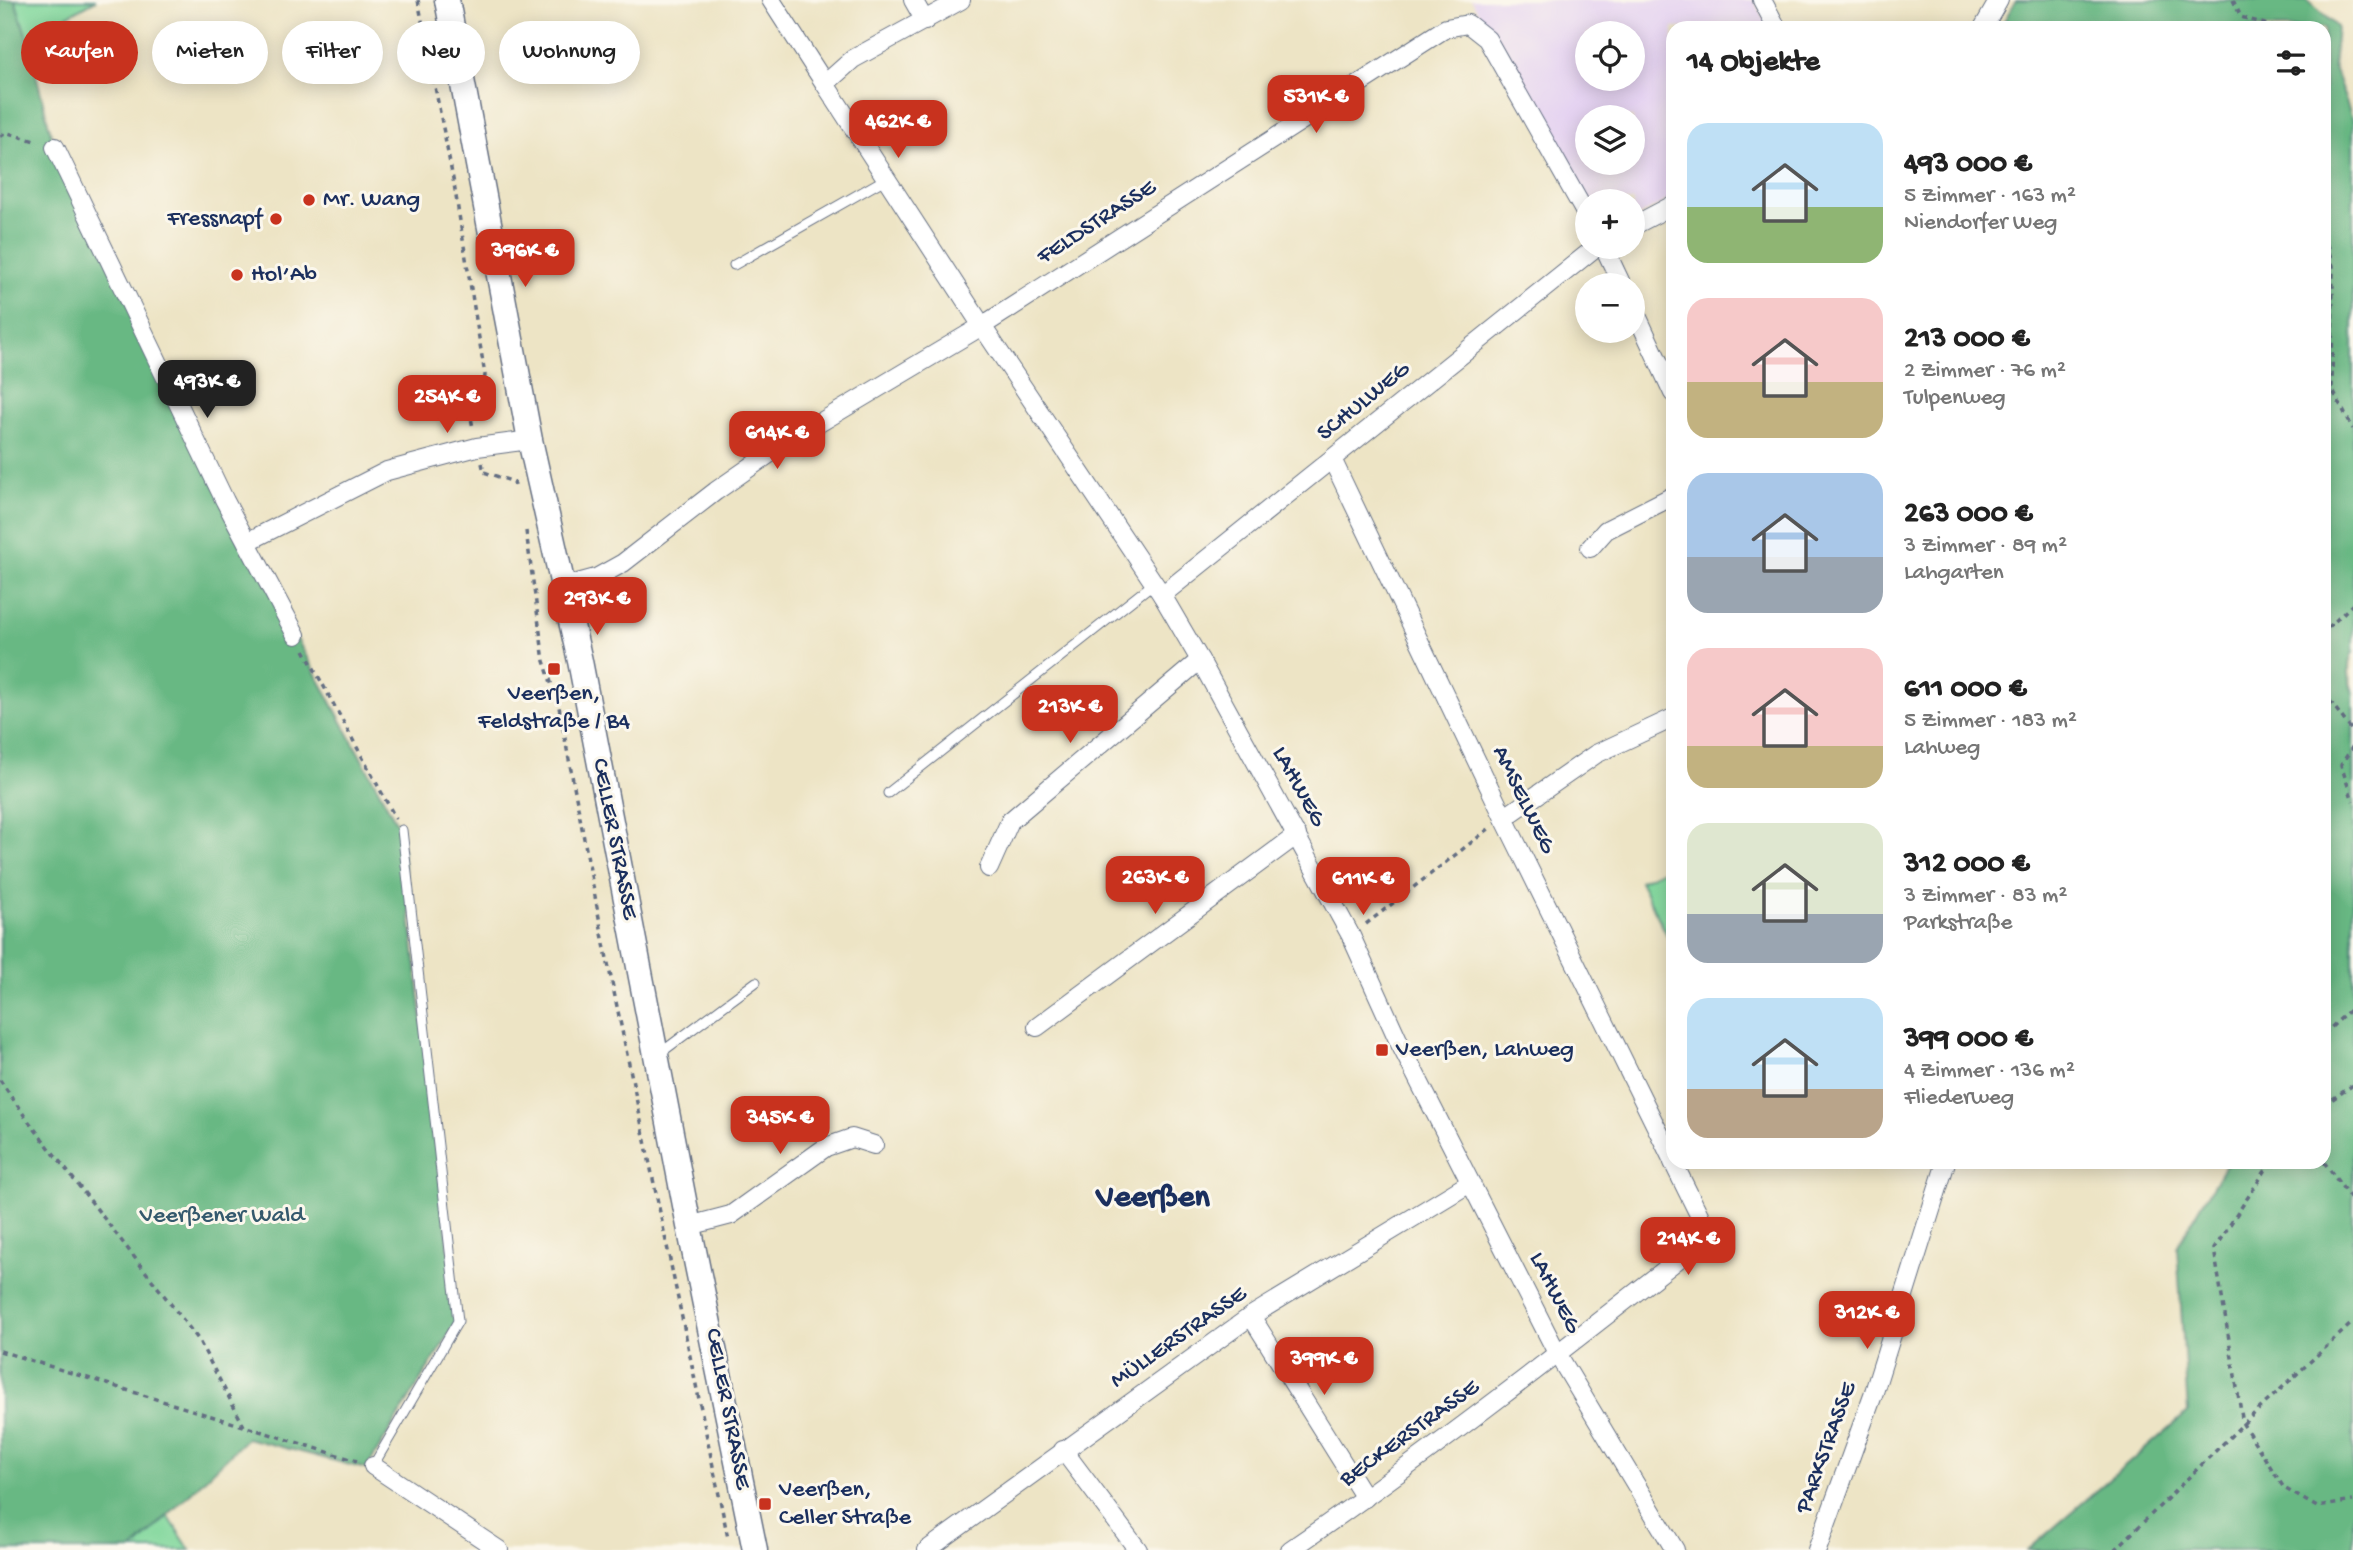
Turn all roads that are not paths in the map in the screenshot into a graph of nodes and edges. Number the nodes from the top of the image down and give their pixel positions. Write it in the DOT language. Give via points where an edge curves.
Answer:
graph roads {
  1 [pos="447,0"];
  2 [pos="771,0"];
  3 [pos="912,0"];
  4 [pos="961,0"];
  5 [pos="1762,0"];
  6 [pos="1999,0"];
  7 [pos="925,21"];
  8 [pos="1773,21"];
  9 [pos="1987,21"];
  10 [pos="825,83"];
  11 [pos="55,147"];
  12 [pos="887,178"];
  13 [pos="1575,195"];
  14 [pos="1666,209"];
  15 [pos="1645,220"];
  16 [pos="1581,259"];
  17 [pos="734,265"];
  18 [pos="982,326"];
  19 [pos="1645,333"];
  20 [pos="1666,378"];
  21 [pos="530,440"];
  22 [pos="1332,459"];
  23 [pos="1666,500"];
  24 [pos="247,542"];
  25 [pos="1590,548"];
  26 [pos="563,587"];
  27 [pos="1158,589"];
  28 [pos="296,635"];
  29 [pos="1200,660"];
  30 [pos="1666,721"];
  31 [pos="888,793"];
  32 [pos="1504,818"];
  33 [pos="402,830"];
  34 [pos="1297,835"];
  35 [pos="989,868"];
  36 [pos="755,982"];
  37 [pos="1037,1027"];
  38 [pos="657,1055"];
  39 [pos="873,1145"];
  40 [pos="1666,1148"];
  41 [pos="1676,1169"];
  42 [pos="1944,1169"];
  43 [pos="1470,1183"];
  44 [pos="689,1226"];
  45 [pos="1251,1316"];
  46 [pos="1558,1355"];
  47 [pos="1063,1450"];
  48 [pos="373,1466"];
  49 [pos="1366,1498"];
  50 [pos="499,1550"];
  51 [pos="755,1550"];
  52 [pos="927,1550"];
  53 [pos="1138,1550"];
  54 [pos="1290,1550"];
  55 [pos="1675,1550"];
  56 [pos="1816,1550"];
  1 -- 21 [label="street, CELLER STRASSE"];
  2 -- 10 [label="street, LAHWEG"];
  3 -- 7 [label="street"];
  4 -- 7 [label="street"];
  5 -- 8 [label="street"];
  6 -- 9 [label="street"];
  7 -- 10 [label="street" via="853,59"];
  10 -- 12 [label="street, LAHWEG"];
  11 -- 24 [label="street"];
  12 -- 17 [label="lane"];
  12 -- 18 [label="street, LAHWEG"];
  13 -- 18 [label="street, FELDSTRASSE" via="1487,39 1468,24 1446,28"];
  14 -- 15 [label="street"];
  16 -- 22 [label="street, SCHULWEG"];
  18 -- 26 [label="street, FELDSTRASSE" via="779,447 623,564"];
  18 -- 27 [label="street, LAHWEG"];
  19 -- 20 [label="street"];
  21 -- 24 [label="street" via="477,447 387,471"];
  21 -- 26 [label="street, CELLER STRASSE"];
  22 -- 27 [label="street, SCHULWEG"];
  22 -- 32 [label="street, AMSELWEG"];
  23 -- 25 [label="street" via="1606,530"];
  24 -- 28 [label="street"];
  26 -- 38 [label="street, CELLER STRASSE"];
  27 -- 29 [label="street, LAHWEG"];
  27 -- 31 [label="lane"];
  29 -- 34 [label="street, LAHWEG"];
  29 -- 35 [label="street" via="1010,821"];
  30 -- 32 [label="street" via="1596,754"];
  32 -- 40 [label="street, AMSELWEG"];
  33 -- 48 [label="lane" via="458,1321"];
  34 -- 37 [label="street"];
  34 -- 43 [label="street, LAHWEG"];
  36 -- 38 [label="lane"];
  38 -- 44 [label="street, CELLER STRASSE"];
  39 -- 44 [label="street" via="852,1138 826,1147 731,1215"];
  41 -- 46 [label="street, AMSELWEG" via="1709,1235"];
  42 -- 56 [label="street, PARKSTRASSE" via="1874,1392"];
  43 -- 45 [label="street, MÜLLERSTRASSE"];
  43 -- 46 [label="street, LAHWEG"];
  44 -- 51 [label="street, CELLER STRASSE"];
  45 -- 47 [label="street, MÜLLERSTRASSE"];
  45 -- 49 [label="street"];
  46 -- 49 [label="street, BECKERSTRASSE"];
  46 -- 55 [label="street, LAHWEG"];
  47 -- 52 [label="street, MÜLLERSTRASSE"];
  47 -- 53 [label="street"];
  48 -- 50 [label="street"];
  49 -- 54 [label="street, BECKERSTRASSE"];
}
